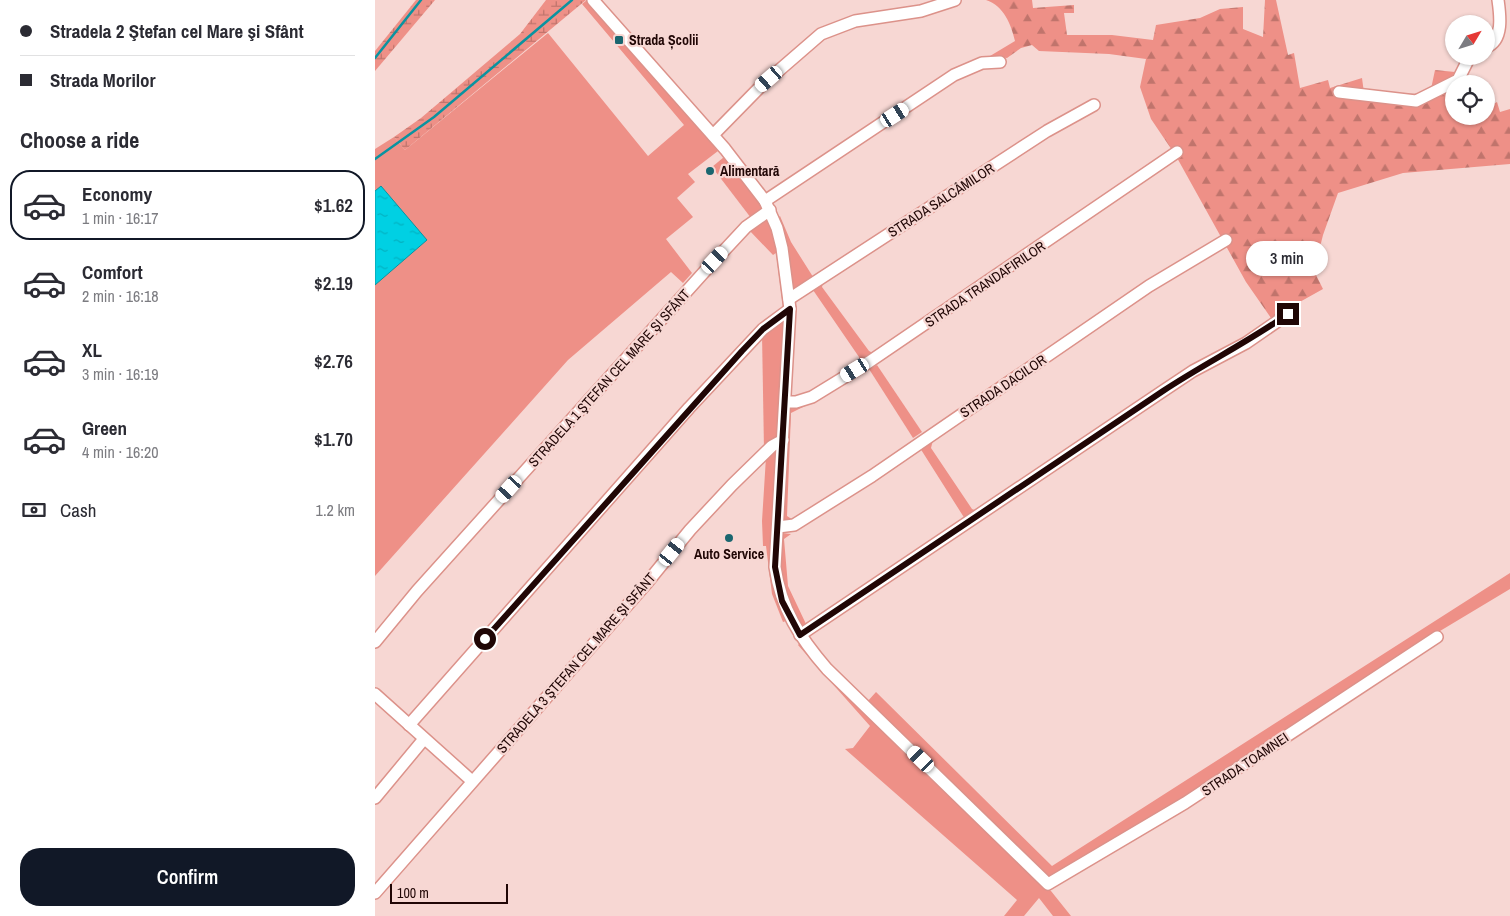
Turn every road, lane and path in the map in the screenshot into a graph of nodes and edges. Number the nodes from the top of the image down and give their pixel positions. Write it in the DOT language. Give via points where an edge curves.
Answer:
graph roads {
  1 [pos="593,0"];
  2 [pos="955,0"];
  3 [pos="1498,0"];
  4 [pos="1495,38"];
  5 [pos="1000,62"];
  6 [pos="1466,65"];
  7 [pos="1339,92"];
  8 [pos="1094,105"];
  9 [pos="713,135"];
  10 [pos="1177,152"];
  11 [pos="767,206"];
  12 [pos="1226,240"];
  13 [pos="789,304"];
  14 [pos="1288,314"];
  15 [pos="786,402"];
  16 [pos="783,440"];
  17 [pos="778,527"];
  18 [pos="800,635"];
  19 [pos="1437,637"];
  20 [pos="375,642"];
  21 [pos="375,694"];
  22 [pos="409,725"];
  23 [pos="424,739"];
  24 [pos="472,781"];
  25 [pos="375,798"];
  26 [pos="375,893"];
  1 -- 9 [label="street"];
  2 -- 9 [label="street" via="921,11 855,21 821,34 761,86"];
  3 -- 4 [label="street" via="1499,24"];
  5 -- 11 [label="street, STRADELA 1 ŞTEFAN CEL MARE ŞI SFÂNT" via="982,63 953,75"];
  6 -- 7 [label="street" via="1458,80 1416,101"];
  8 -- 13 [label="street, STRADA SALCÂMILOR" via="1047,131"];
  9 -- 11 [label="street"];
  10 -- 15 [label="street, STRADA TRANDAFIRILOR" via="869,362 812,397"];
  11 -- 13 [label="street" via="782,248"];
  11 -- 20 [label="street, STRADELA 1 ŞTEFAN CEL MARE ŞI SFÂNT" via="417,591"];
  12 -- 17 [label="street, STRADA DACILOR" via="1149,286 872,476 794,525"];
  13 -- 15 [label="street"];
  13 -- 22 [label="street, STRADA SALCÂMILOR" via="689,408"];
  14 -- 18 [label="street" via="1246,343 1193,371"];
  15 -- 16 [label="street"];
  16 -- 17 [label="street"];
  16 -- 24 [label="street, STRADELA 3 ŞTEFAN CEL MARE ŞI SFÂNT" via="772,446 690,530"];
  17 -- 18 [label="street" via="775,567 778,589"];
  18 -- 19 [label="street, STRADA TOAMNEI" via="827,669 1049,884 1185,803"];
  21 -- 22 [label="street"];
  22 -- 23 [label="street"];
  23 -- 24 [label="street"];
  23 -- 25 [label="street"];
  24 -- 26 [label="street, STRADELA 3 ŞTEFAN CEL MARE ŞI SFÂNT"];
}
